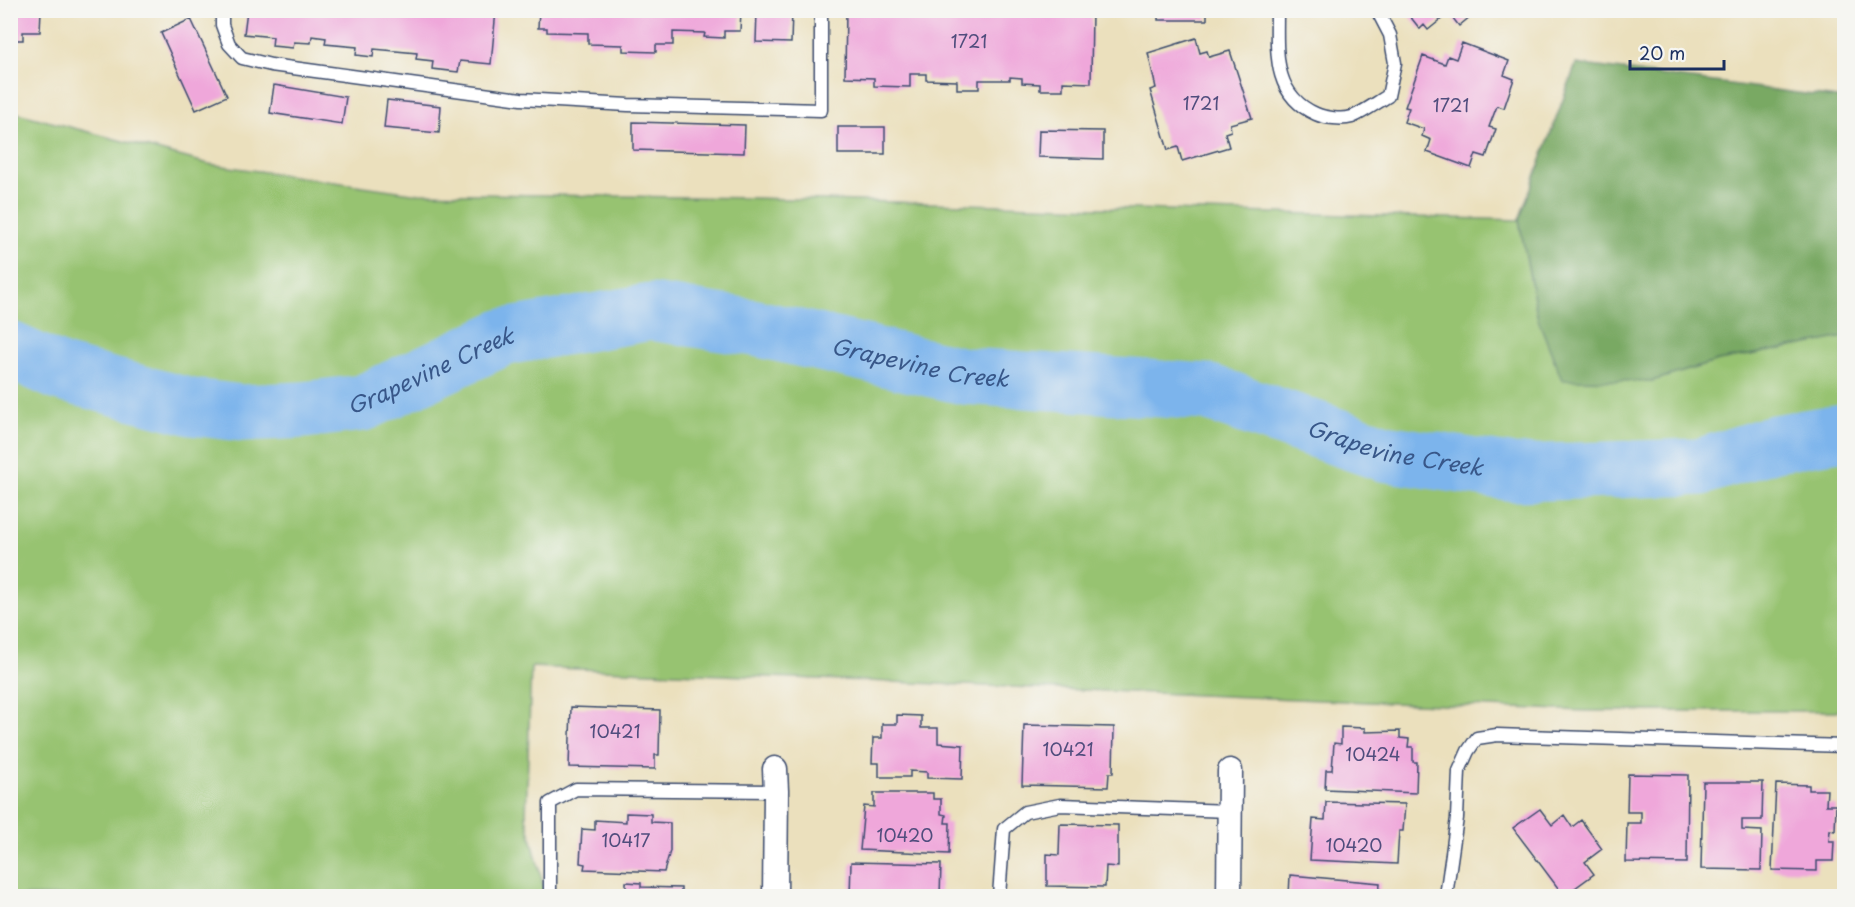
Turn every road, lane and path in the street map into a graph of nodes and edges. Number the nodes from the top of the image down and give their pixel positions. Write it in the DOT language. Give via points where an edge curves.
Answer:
graph roads {
  1 [pos="222,10"];
  2 [pos="821,10"];
  3 [pos="1277,10"];
  4 [pos="1377,10"];
  5 [pos="1845,746"];
  6 [pos="1230,771"];
  7 [pos="776,780"];
  8 [pos="1230,811"];
  9 [pos="550,897"];
  10 [pos="775,897"];
  11 [pos="999,897"];
  12 [pos="1229,897"];
  13 [pos="1446,897"];
  1 -- 2 [label="lane" via="222,26 229,44 242,58 271,65 520,99 821,110"];
  3 -- 4 [label="lane" via="1280,77 1290,96 1302,108 1324,118 1350,118 1388,96 1395,63 1390,35"];
  5 -- 13 [label="lane" via="1497,735 1477,738 1459,771"];
  6 -- 8 [label="street"];
  7 -- 9 [label="lane" via="576,789 550,803"];
  7 -- 10 [label="street"];
  8 -- 11 [label="lane" via="1060,805 1025,812 1004,829"];
  8 -- 12 [label="street"];
}
